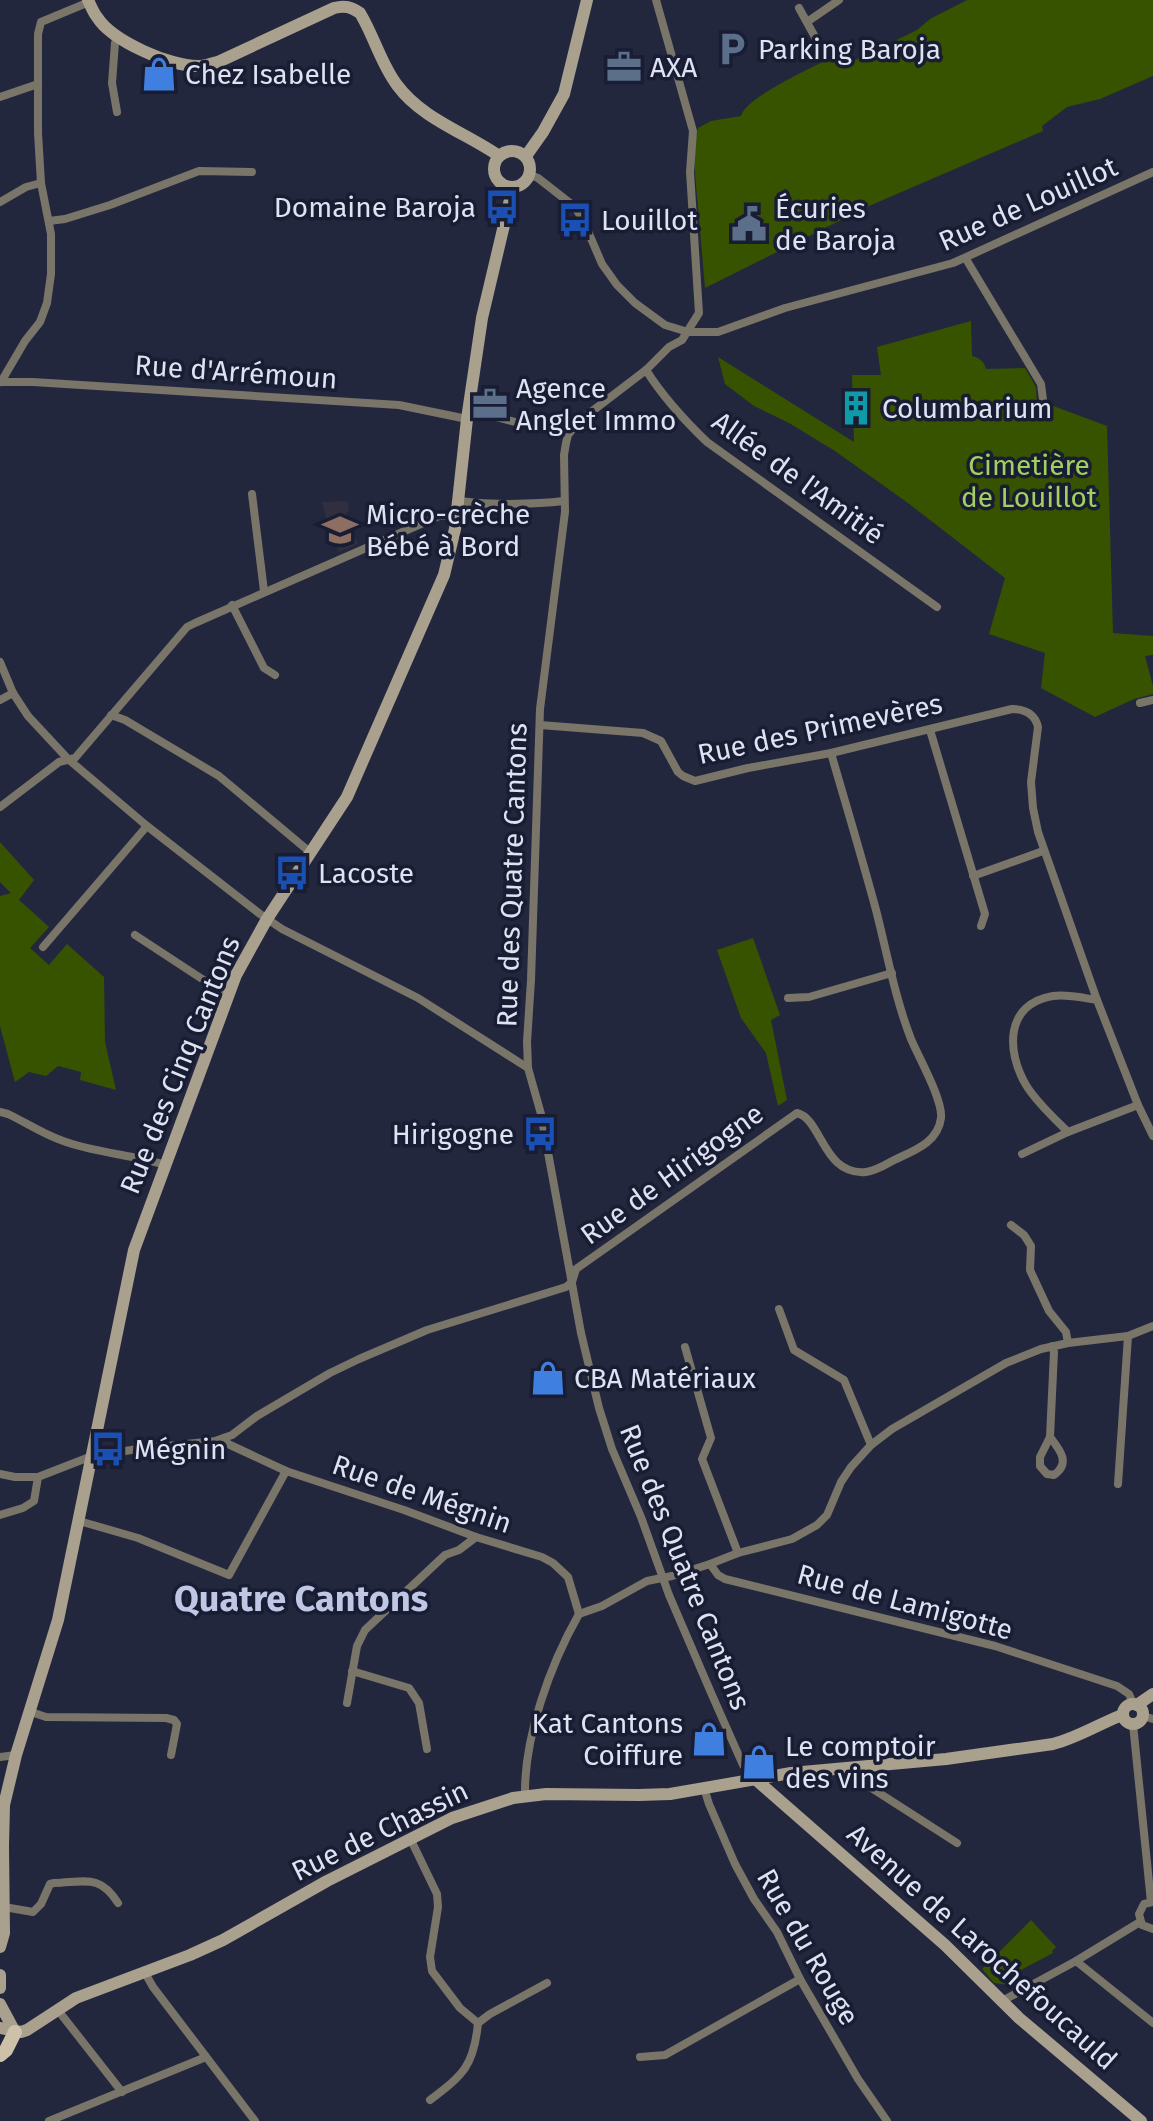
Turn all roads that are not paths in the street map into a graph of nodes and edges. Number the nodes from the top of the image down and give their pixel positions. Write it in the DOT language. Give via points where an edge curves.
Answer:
graph roads {
  1 [pos="587,0"];
  2 [pos="656,0"];
  3 [pos="839,0"];
  4 [pos="89,1"];
  5 [pos="799,8"];
  6 [pos="807,22"];
  7 [pos="115,43"];
  8 [pos="820,46"];
  9 [pos="38,84"];
  10 [pos="0,97"];
  11 [pos="117,112"];
  12 [pos="499,156"];
  13 [pos="526,156"];
  14 [pos="252,172"];
  15 [pos="1153,172"];
  16 [pos="530,175"];
  17 [pos="41,183"];
  18 [pos="513,187"];
  19 [pos="0,202"];
  20 [pos="49,221"];
  21 [pos="966,259"];
  22 [pos="688,332"];
  23 [pos="646,370"];
  24 [pos="1,382"];
  25 [pos="1043,400"];
  26 [pos="468,415"];
  27 [pos="573,428"];
  28 [pos="252,494"];
  29 [pos="457,500"];
  30 [pos="564,501"];
  31 [pos="456,516"];
  32 [pos="264,591"];
  33 [pos="232,605"];
  34 [pos="937,607"];
  35 [pos="0,662"];
  36 [pos="275,675"];
  37 [pos="13,693"];
  38 [pos="0,700"];
  39 [pos="1153,700"];
  40 [pos="1140,703"];
  41 [pos="111,715"];
  42 [pos="540,725"];
  43 [pos="930,730"];
  44 [pos="831,753"];
  45 [pos="68,759"];
  46 [pos="0,807"];
  47 [pos="147,826"];
  48 [pos="1043,851"];
  49 [pos="311,853"];
  50 [pos="973,876"];
  51 [pos="267,919"];
  52 [pos="981,926"];
  53 [pos="135,935"];
  54 [pos="43,947"];
  55 [pos="892,973"];
  56 [pos="228,996"];
  57 [pos="788,998"];
  58 [pos="1097,1000"];
  59 [pos="528,1068"];
  60 [pos="1138,1105"];
  61 [pos="0,1112"];
  62 [pos="1068,1132"];
  63 [pos="1153,1135"];
  64 [pos="1022,1154"];
  65 [pos="166,1165"];
  66 [pos="1011,1225"];
  67 [pos="572,1282"];
  68 [pos="779,1309"];
  69 [pos="1153,1326"];
  70 [pos="1128,1336"];
  71 [pos="1068,1343"];
  72 [pos="1052,1346"];
  73 [pos="685,1347"];
  74 [pos="1050,1437"];
  75 [pos="224,1438"];
  76 [pos="871,1445"];
  77 [pos="92,1456"];
  78 [pos="286,1471"];
  79 [pos="0,1474"];
  80 [pos="38,1477"];
  81 [pos="1118,1484"];
  82 [pos="0,1515"];
  83 [pos="79,1521"];
  84 [pos="476,1537"];
  85 [pos="738,1553"];
  86 [pos="710,1564"];
  87 [pos="662,1578"];
  88 [pos="579,1614"];
  89 [pos="352,1671"];
  90 [pos="1153,1694"];
  91 [pos="347,1703"];
  92 [pos="31,1712"];
  93 [pos="1140,1713"];
  94 [pos="427,1749"];
  95 [pos="16,1755"];
  96 [pos="171,1755"];
  97 [pos="0,1757"];
  98 [pos="846,1768"];
  99 [pos="754,1778"];
  100 [pos="704,1788"];
  101 [pos="525,1795"];
  102 [pos="2,1806"];
  103 [pos="410,1838"];
  104 [pos="957,1843"];
  105 [pos="1152,1902"];
  106 [pos="118,1903"];
  107 [pos="4,1907"];
  108 [pos="1140,1922"];
  109 [pos="1153,1929"];
  110 [pos="0,1947"];
  111 [pos="1076,1961"];
  112 [pos="144,1971"];
  113 [pos="0,1975"];
  114 [pos="800,1979"];
  115 [pos="547,1983"];
  116 [pos="0,1988"];
  117 [pos="1002,2001"];
  118 [pos="0,2004"];
  119 [pos="57,2009"];
  120 [pos="478,2023"];
  121 [pos="1153,2023"];
  122 [pos="7,2030"];
  123 [pos="0,2055"];
  124 [pos="206,2057"];
  125 [pos="640,2057"];
  126 [pos="122,2092"];
  127 [pos="430,2100"];
  128 [pos="49,2121"];
  129 [pos="255,2121"];
  130 [pos="887,2121"];
  131 [pos="1141,2121"];
  1 -- 13 [label="street" via="564,94"];
  2 -- 22 [label="street" via="693,131 690,172 700,305"];
  3 -- 6 [label="street"];
  4 -- 9 [label="street" via="41,22"];
  4 -- 12 [label="street" via="97,18 118,37 147,52 199,66 334,8 351,7 360,13 389,74 407,97"];
  5 -- 6 [label="street"];
  6 -- 8 [label="street"];
  7 -- 11 [label="street" via="112,83"];
  9 -- 10 [label="street"];
  9 -- 17 [label="street"];
  12 -- 13 [label="street" via="515,151"];
  12 -- 18 [label="street" via="494,167 497,179"];
  13 -- 16 [label="street"];
  14 -- 20 [label="street" via="199,171 110,205"];
  15 -- 21 [label="street, Rue de Louillot"];
  16 -- 18 [label="street"];
  16 -- 22 [label="street" via="575,207 602,264 635,303 665,325"];
  17 -- 19 [label="street"];
  17 -- 20 [label="street"];
  18 -- 26 [label="street, Rue des Cinq Cantons" via="482,318"];
  20 -- 24 [label="street" via="47,303"];
  21 -- 22 [label="street, Rue de Louillot" via="785,308 718,332"];
  21 -- 25 [label="street" via="1034,370"];
  22 -- 23 [label="street"];
  23 -- 27 [label="street"];
  23 -- 34 [label="street, Allée de l'Amitié" via="660,393 707,442"];
  24 -- 26 [label="street, Rue d'Arrémoun" via="399,405"];
  26 -- 27 [label="street, Rue d'Arrémoun"];
  26 -- 29 [label="street, Rue des Cinq Cantons"];
  27 -- 30 [label="street, Rue des Quatre Cantons" via="564,455"];
  28 -- 32 [label="street"];
  29 -- 30 [label="street"];
  29 -- 31 [label="street, Rue des Cinq Cantons"];
  30 -- 42 [label="street, Rue des Quatre Cantons"];
  31 -- 32 [label="street" via="439,516"];
  31 -- 49 [label="street, Rue des Cinq Cantons" via="431,608 347,797"];
  32 -- 33 [label="street"];
  33 -- 36 [label="street" via="264,668"];
  33 -- 41 [label="street" via="187,627"];
  35 -- 37 [label="street"];
  37 -- 38 [label="street"];
  37 -- 45 [label="street"];
  39 -- 40 [label="street"];
  41 -- 45 [label="street" via="75,758"];
  41 -- 49 [label="street" via="219,776"];
  42 -- 44 [label="street, Rue des Primevères" via="655,737 678,772 695,781"];
  42 -- 59 [label="street, Rue des Quatre Cantons"];
  43 -- 44 [label="street, Rue des Primevères"];
  43 -- 48 [label="street, Rue des Primevères" via="1012,709 1031,715 1038,732 1031,796"];
  43 -- 50 [label="street"];
  44 -- 55 [label="street, Rue de Hirigogne"];
  45 -- 46 [label="street"];
  45 -- 47 [label="street"];
  47 -- 51 [label="street"];
  47 -- 54 [label="street"];
  48 -- 50 [label="street"];
  48 -- 58 [label="street"];
  49 -- 51 [label="street, Rue des Cinq Cantons"];
  50 -- 52 [label="street" via="985,914"];
  51 -- 56 [label="street, Rue des Cinq Cantons"];
  51 -- 59 [label="street" via="418,998"];
  53 -- 56 [label="street"];
  55 -- 57 [label="street"];
  55 -- 67 [label="street, Rue de Hirigogne" via="905,1025 939,1103 940,1122 931,1139 875,1170 854,1171 833,1158 806,1117 793,1115 576,1269"];
  56 -- 65 [label="street, Rue des Cinq Cantons"];
  58 -- 60 [label="street"];
  58 -- 62 [label="street" via="1053,996 1037,1001 1014,1024 1016,1065 1027,1087"];
  59 -- 67 [label="street, Rue des Quatre Cantons"];
  60 -- 62 [label="street"];
  60 -- 63 [label="street"];
  61 -- 65 [label="street" via="64,1142"];
  62 -- 64 [label="street"];
  65 -- 77 [label="street, Rue des Cinq Cantons" via="134,1250"];
  66 -- 71 [label="street" via="1031,1246 1030,1270"];
  67 -- 75 [label="street, Rue de Hirigogne" via="375,1352 330,1373"];
  67 -- 87 [label="street, Rue des Quatre Cantons" via="606,1431"];
  68 -- 76 [label="street" via="794,1350 844,1380"];
  69 -- 70 [label="street"];
  70 -- 71 [label="street"];
  70 -- 81 [label="street"];
  71 -- 72 [label="street"];
  72 -- 74 [label="street"];
  72 -- 76 [label="street" via="1006,1363"];
  73 -- 85 [label="street" via="711,1438 702,1459"];
  75 -- 77 [label="street, Rue de Hirigogne"];
  75 -- 78 [label="street, Rue de Mégnin"];
  76 -- 85 [label="street" via="851,1467 817,1525 792,1539"];
  77 -- 80 [label="street, Rue de Hirigogne"];
  77 -- 83 [label="street, Rue des Cinq Cantons"];
  78 -- 83 [label="street" via="229,1575"];
  78 -- 84 [label="street, Rue de Mégnin"];
  79 -- 80 [label="street"];
  80 -- 82 [label="street" via="34,1501"];
  83 -- 92 [label="street, Rue des Cinq Cantons"];
  84 -- 88 [label="street, Rue de Mégnin" via="553,1563 568,1577"];
  84 -- 89 [label="street" via="445,1555 365,1630"];
  85 -- 86 [label="street"];
  86 -- 87 [label="street"];
  86 -- 93 [label="street, Rue de Lamigotte" via="725,1579 995,1646 1117,1686"];
  87 -- 88 [label="street"];
  87 -- 99 [label="street, Rue des Quatre Cantons" via="743,1765"];
  88 -- 101 [label="street" via="534,1728"];
  89 -- 91 [label="street"];
  89 -- 94 [label="street" via="409,1688 419,1703"];
  90 -- 93 [label="street"];
  92 -- 95 [label="street, Rue des Cinq Cantons"];
  92 -- 96 [label="street" via="46,1717 174,1720"];
  93 -- 98 [label="street, Rue de Chassin" via="1125,1707 1122,1715 1053,1744"];
  93 -- 105 [label="street"];
  95 -- 97 [label="street"];
  95 -- 102 [label="street, Rue des Cinq Cantons"];
  98 -- 99 [label="street, Rue de Chassin"];
  98 -- 104 [label="street"];
  99 -- 100 [label="street, Rue de Chassin"];
  99 -- 117 [label="street, Avenue de Larochefoucauld"];
  100 -- 101 [label="street, Rue de Chassin" via="639,1795"];
  100 -- 114 [label="street, Rue du Rouge" via="735,1864"];
  101 -- 103 [label="street, Rue de Chassin" via="452,1818"];
  102 -- 107 [label="street, Rue des Cinq Cantons"];
  103 -- 112 [label="street, Rue de Chassin" via="223,1940"];
  103 -- 120 [label="street" via="437,1894 432,1971"];
  105 -- 108 [label="street" via="1141,1907"];
  106 -- 107 [label="street" via="102,1884 62,1882 50,1884 33,1912"];
  107 -- 110 [label="street, Rue des Cinq Cantons"];
  108 -- 109 [label="street"];
  108 -- 111 [label="street"];
  111 -- 117 [label="street"];
  111 -- 121 [label="street"];
  112 -- 119 [label="street, Rue de Chassin"];
  112 -- 124 [label="street"];
  113 -- 116 [label="street"];
  114 -- 125 [label="street" via="665,2055"];
  114 -- 130 [label="street, Rue du Rouge"];
  115 -- 120 [label="street"];
  117 -- 131 [label="street, Avenue de Larochefoucauld"];
  118 -- 122 [label="street"];
  119 -- 122 [label="street, Rue de Chassin" via="27,2030"];
  119 -- 126 [label="street"];
  120 -- 127 [label="street" via="471,2060"];
  122 -- 123 [label="main road" via="6,2050"];
  124 -- 126 [label="street"];
  124 -- 129 [label="street"];
  126 -- 128 [label="street"];
}
